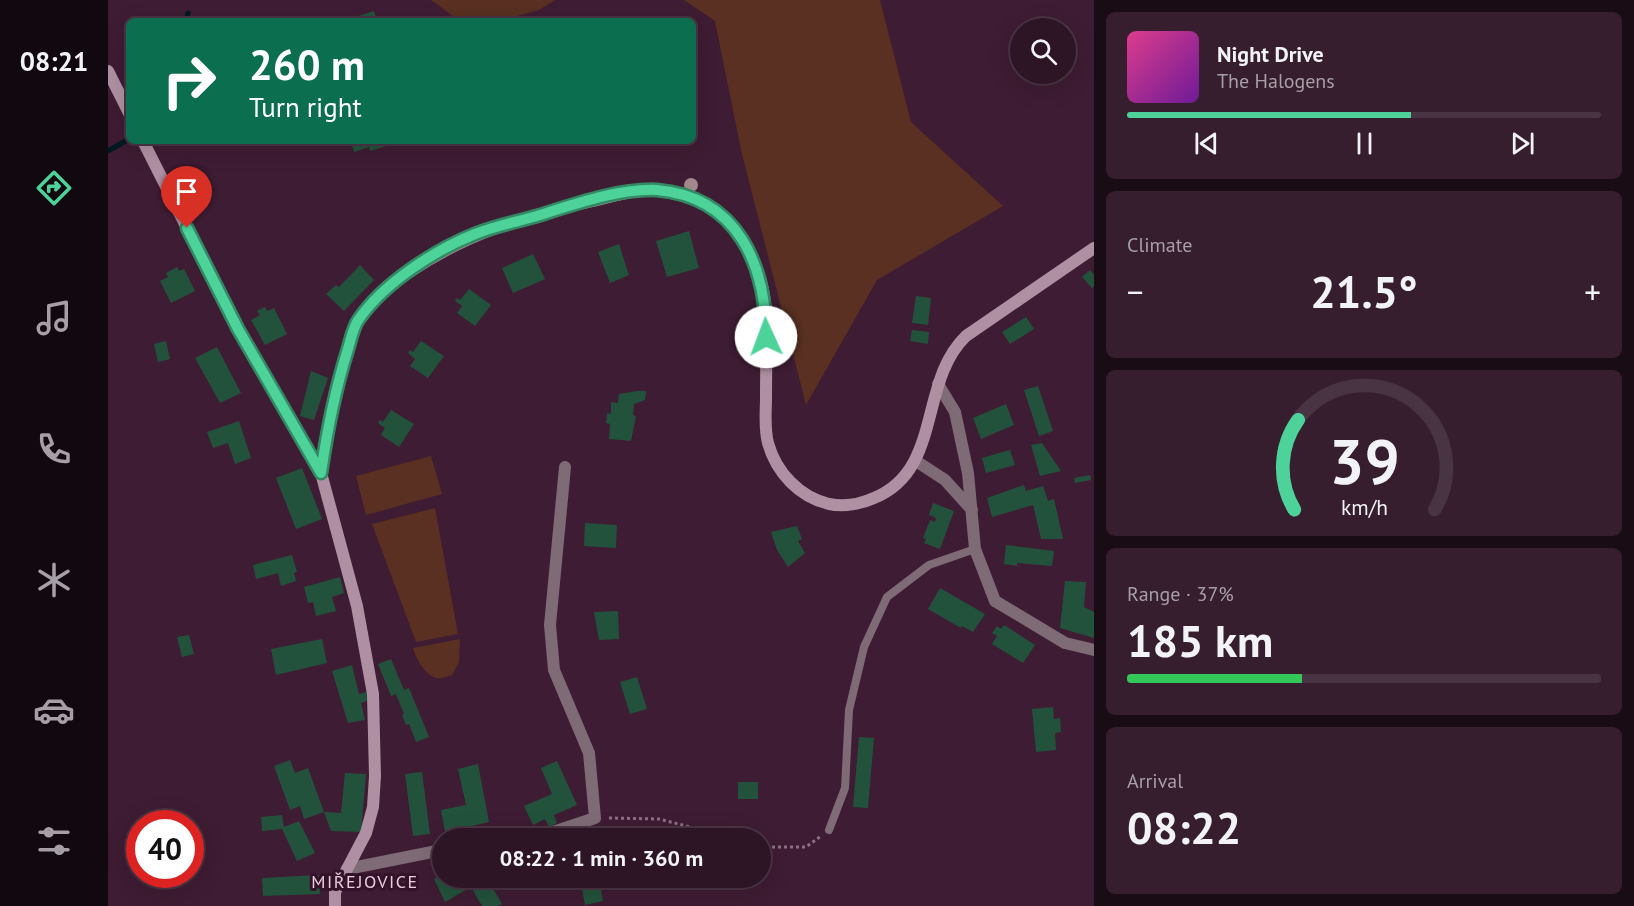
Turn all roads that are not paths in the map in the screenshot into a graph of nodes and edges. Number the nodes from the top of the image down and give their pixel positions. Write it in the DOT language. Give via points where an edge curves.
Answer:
graph roads {
  1 [pos="108,71"];
  2 [pos="126,107"];
  3 [pos="145,144"];
  4 [pos="1094,248"];
  5 [pos="938,384"];
  6 [pos="915,461"];
  7 [pos="564,467"];
  8 [pos="321,473"];
  9 [pos="972,510"];
  10 [pos="975,549"];
  11 [pos="1094,650"];
  12 [pos="565,828"];
  13 [pos="830,830"];
  14 [pos="432,852"];
  15 [pos="347,869"];
  16 [pos="335,906"];
  1 -- 2 [label="street"];
  3 -- 8 [label="street" via="238,329"];
  4 -- 5 [label="street" via="966,336 947,358"];
  5 -- 6 [label="street"];
  5 -- 9 [label="street" via="955,412"];
  6 -- 8 [label="street" via="898,483 882,495 849,505 822,501 789,481 768,441 766,314 764,293 750,251 737,231 709,206 684,195 655,190 573,205 475,234 387,287 357,321 338,378"];
  6 -- 9 [label="street" via="945,480"];
  7 -- 12 [label="street" via="550,625 554,669 589,753 595,818"];
  8 -- 15 [label="street" via="357,606 373,694 373,807 366,833"];
  9 -- 10 [label="street"];
  10 -- 11 [label="street" via="995,601 1065,643"];
  10 -- 13 [label="lane" via="929,565 887,597 864,647 849,710 845,788"];
  14 -- 15 [label="street"];
  15 -- 16 [label="street" via="335,892"];
}
